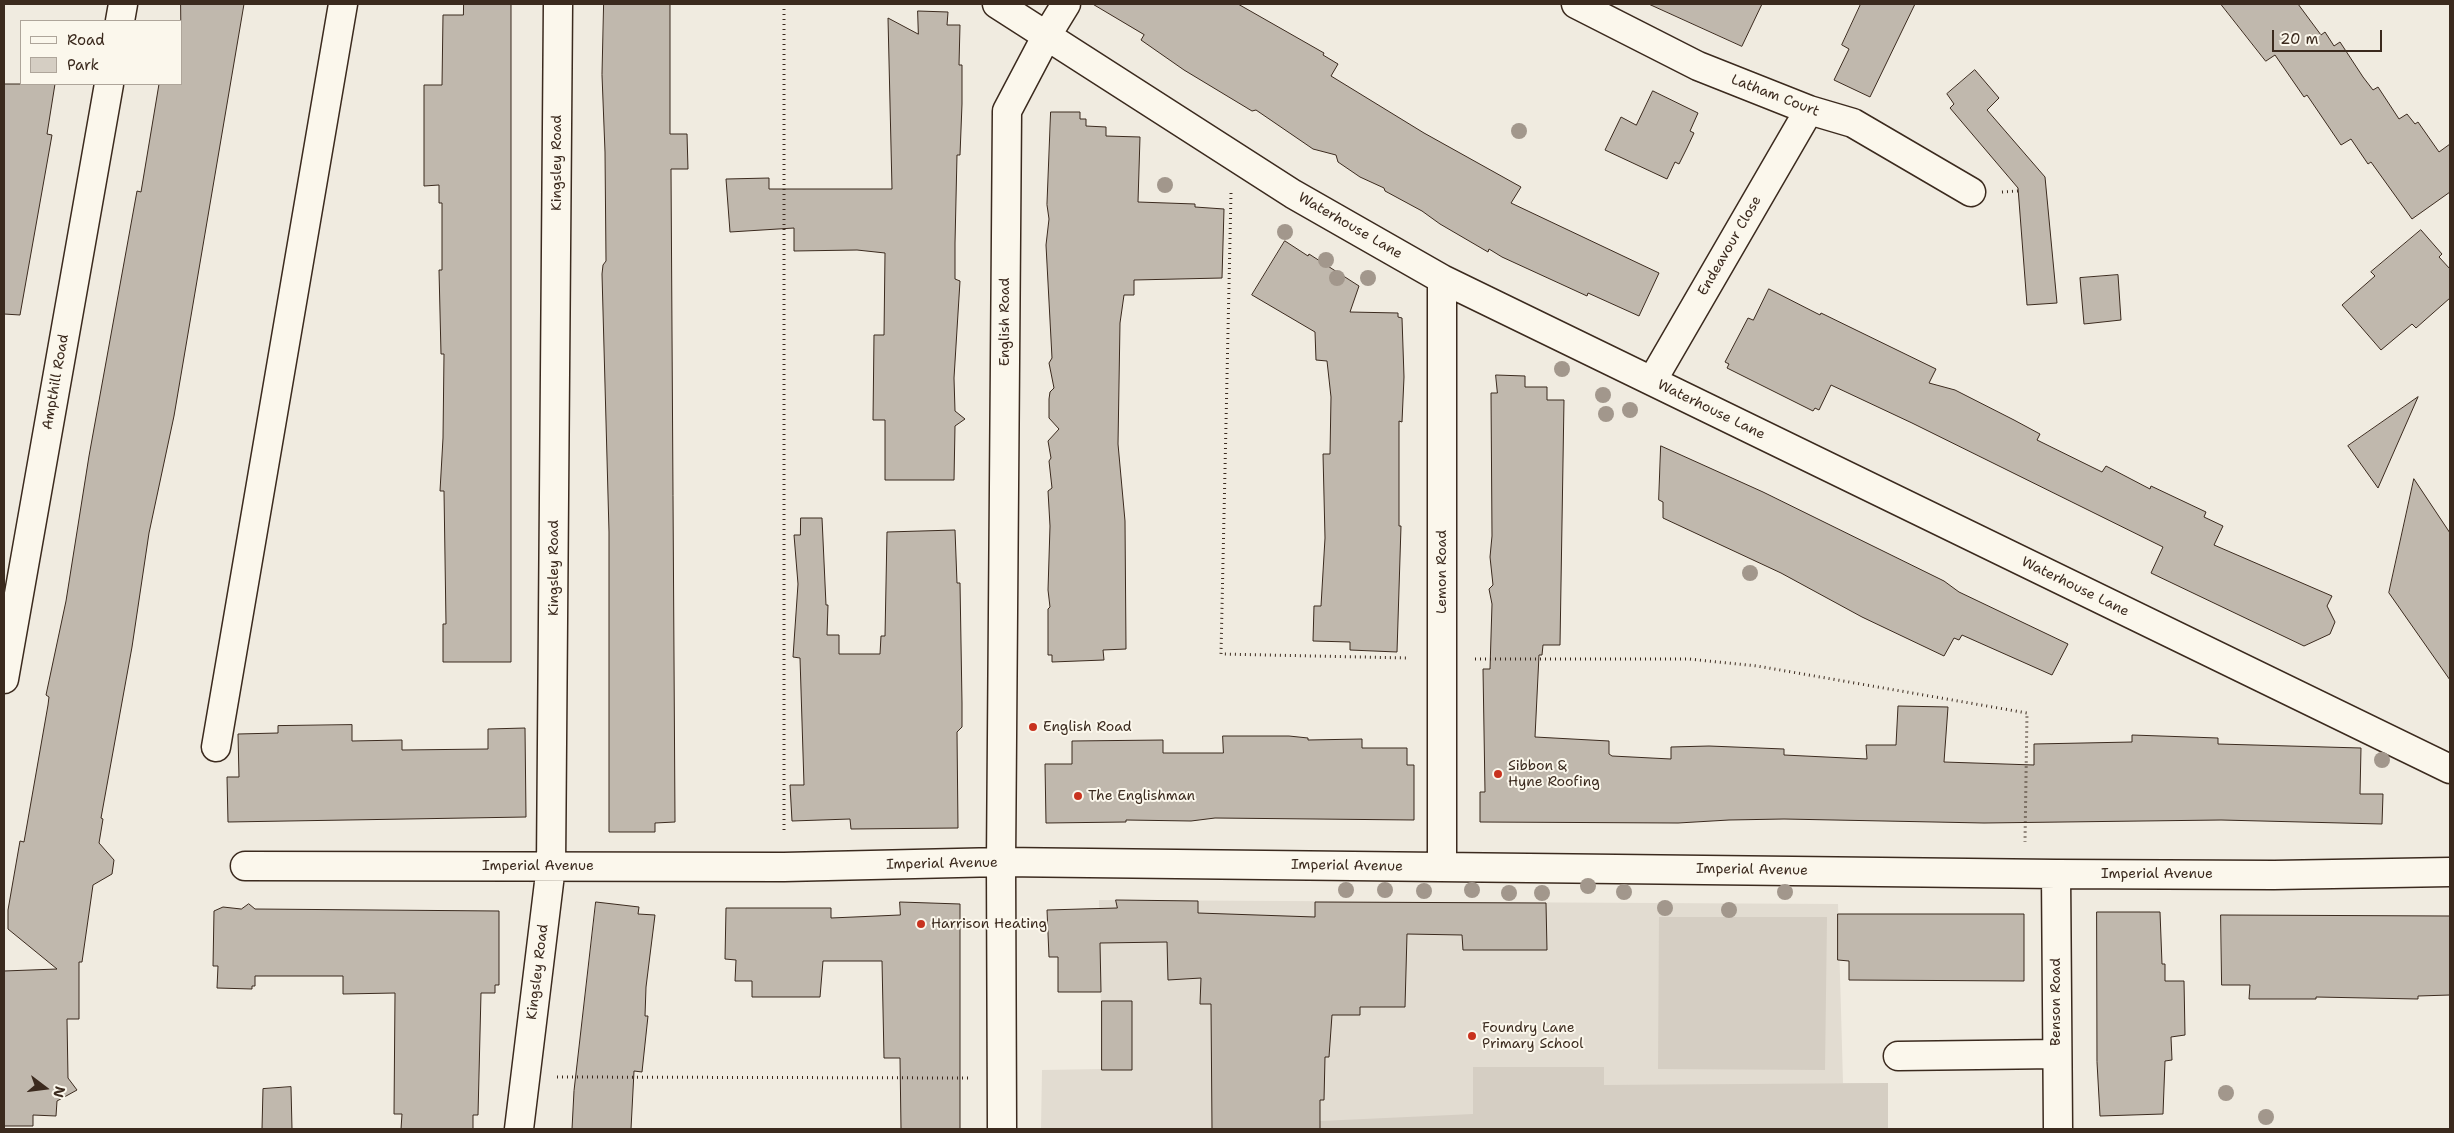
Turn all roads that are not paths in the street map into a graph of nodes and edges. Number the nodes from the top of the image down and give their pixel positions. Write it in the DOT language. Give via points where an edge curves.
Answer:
graph roads {
  1 [pos="123,4"];
  2 [pos="343,4"];
  3 [pos="558,4"];
  4 [pos="998,4"];
  5 [pos="1066,4"];
  6 [pos="1576,4"];
  7 [pos="120,20"];
  8 [pos="1046,35"];
  9 [pos="109,85"];
  10 [pos="1808,110"];
  11 [pos="1972,192"];
  12 [pos="1442,278"];
  13 [pos="1652,381"];
  14 [pos="4,679"];
  15 [pos="216,747"];
  16 [pos="2450,769"];
  17 [pos="1001,862"];
  18 [pos="245,866"];
  19 [pos="552,866"];
  20 [pos="1442,866"];
  21 [pos="2450,872"];
  22 [pos="2056,874"];
  23 [pos="2056,1054"];
  24 [pos="1898,1056"];
  25 [pos="519,1129"];
  26 [pos="1002,1129"];
  27 [pos="2058,1129"];
  1 -- 7 [label="street"];
  2 -- 15 [label="street"];
  3 -- 19 [label="street, Kingsley Road"];
  4 -- 8 [label="street, Waterhouse Lane"];
  5 -- 8 [label="street, English Road"];
  6 -- 10 [label="street, Latham Court" via="1698,66"];
  8 -- 12 [label="street, Waterhouse Lane" via="1293,194"];
  8 -- 17 [label="street, English Road" via="1007,111"];
  9 -- 14 [label="street, Ampthill Road"];
  10 -- 11 [label="street, Latham Court" via="1854,122"];
  10 -- 13 [label="street, Endeavour Close"];
  12 -- 13 [label="street, Waterhouse Lane"];
  12 -- 20 [label="street, Lemon Road"];
  13 -- 16 [label="street, Waterhouse Lane"];
  17 -- 19 [label="street, Imperial Avenue" via="784,867"];
  17 -- 20 [label="street, Imperial Avenue"];
  17 -- 26 [label="street, English Road"];
  18 -- 19 [label="street, Imperial Avenue"];
  19 -- 25 [label="street, Kingsley Road"];
  20 -- 22 [label="street, Imperial Avenue"];
  21 -- 22 [label="street, Imperial Avenue"];
  22 -- 23 [label="street, Benson Road"];
  23 -- 24 [label="street"];
  23 -- 27 [label="street, Benson Road"];
}
